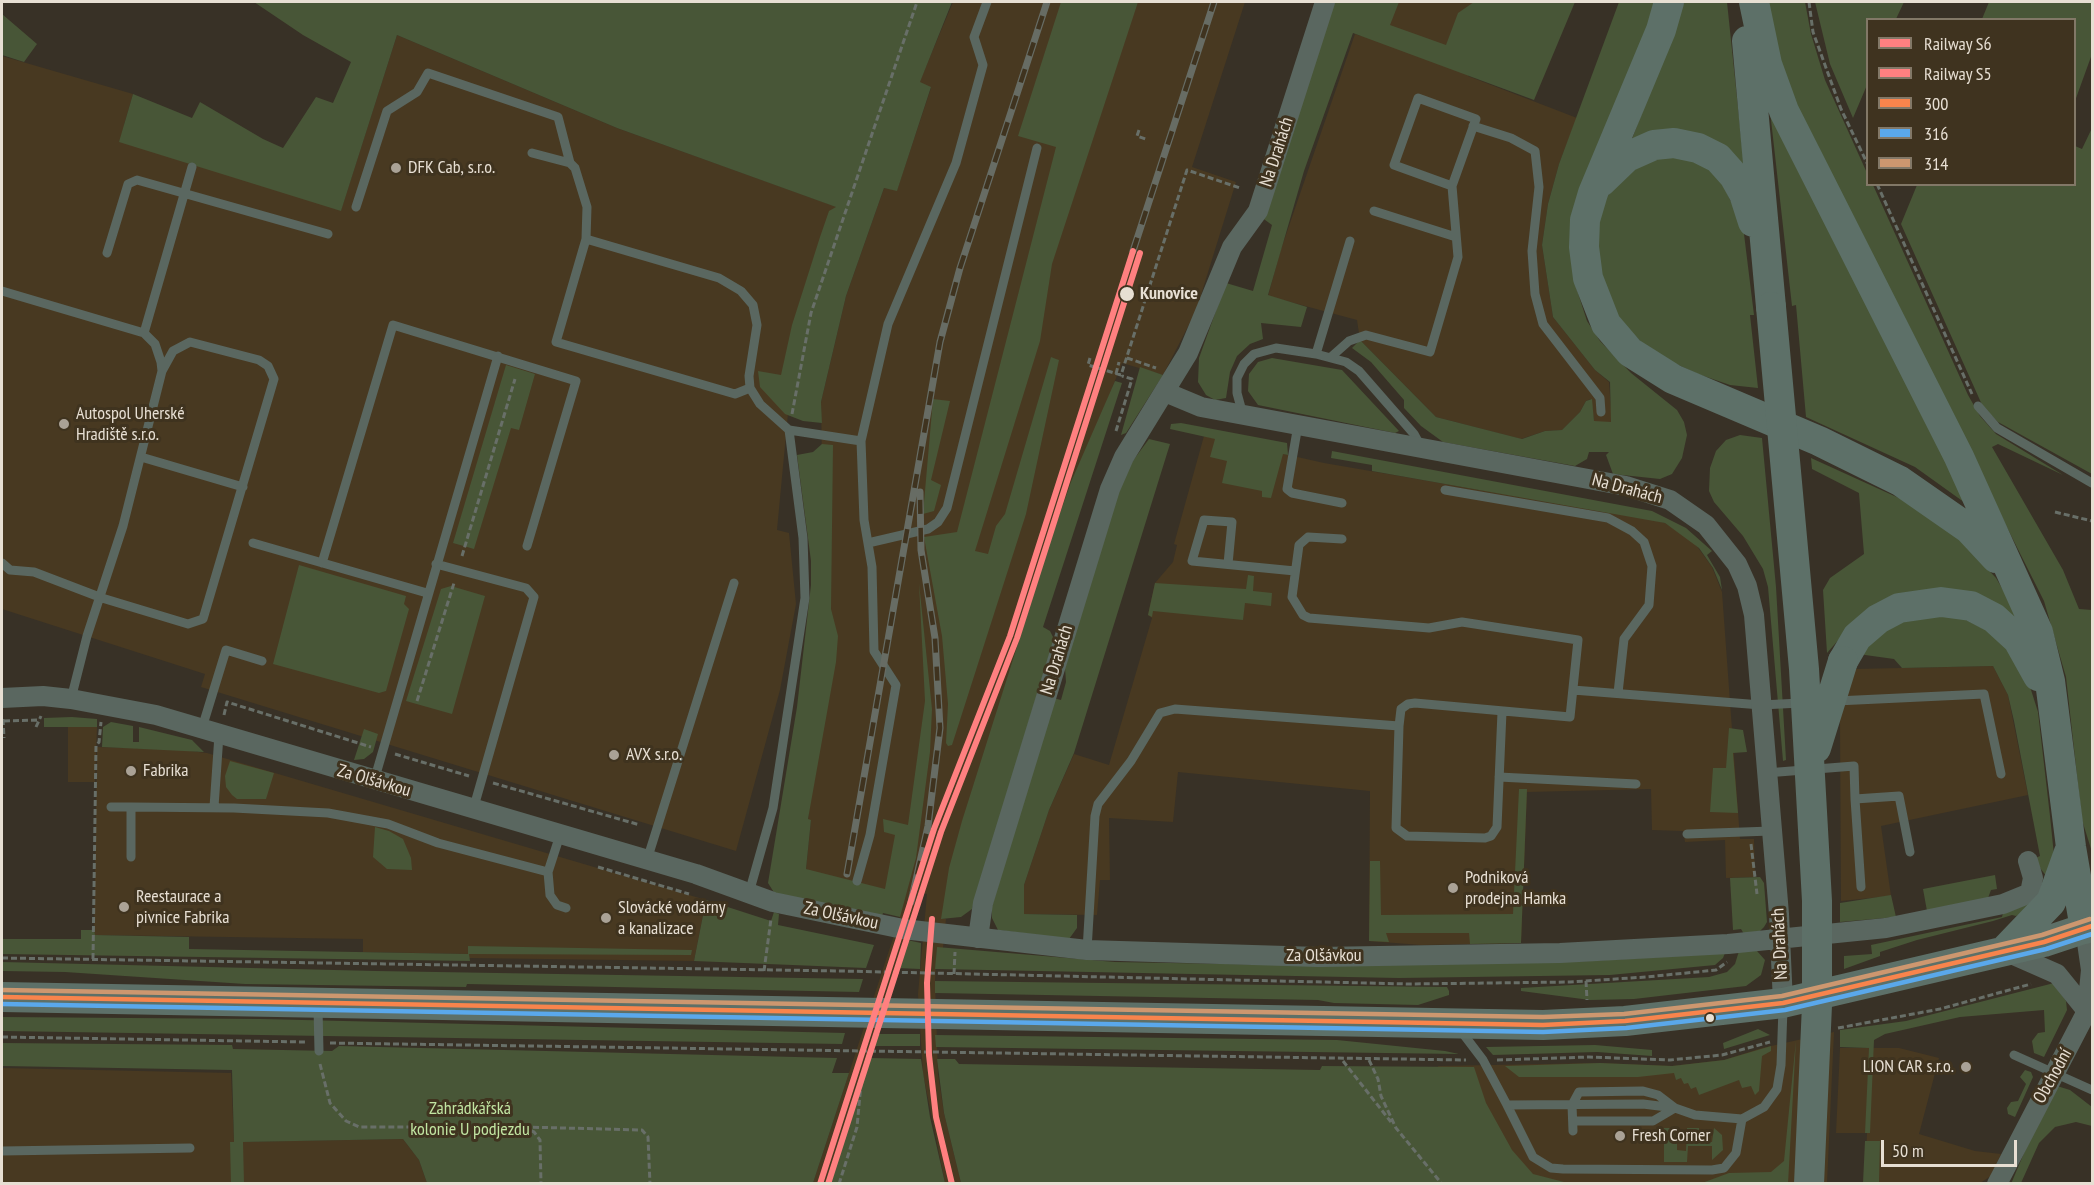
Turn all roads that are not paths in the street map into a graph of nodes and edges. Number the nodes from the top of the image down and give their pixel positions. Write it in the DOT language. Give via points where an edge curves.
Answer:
graph roads {
  1 [pos="987,2"];
  2 [pos="1325,2"];
  3 [pos="1669,2"];
  4 [pos="1744,2"];
  5 [pos="1754,2"];
  6 [pos="1473,126"];
  7 [pos="1037,148"];
  8 [pos="532,153"];
  9 [pos="570,163"];
  10 [pos="192,167"];
  11 [pos="1452,186"];
  12 [pos="1594,191"];
  13 [pos="184,193"];
  14 [pos="357,207"];
  15 [pos="1374,211"];
  16 [pos="328,234"];
  17 [pos="1456,237"];
  18 [pos="586,239"];
  19 [pos="1350,241"];
  20 [pos="107,253"];
  21 [pos="2,291"];
  22 [pos="1771,307"];
  23 [pos="144,333"];
  24 [pos="1316,354"];
  25 [pos="498,356"];
  26 [pos="1330,357"];
  27 [pos="162,371"];
  28 [pos="750,388"];
  29 [pos="1165,392"];
  30 [pos="1978,406"];
  31 [pos="1601,412"];
  32 [pos="1243,415"];
  33 [pos="1298,425"];
  34 [pos="789,430"];
  35 [pos="861,441"];
  36 [pos="1421,447"];
  37 [pos="141,457"];
  38 [pos="2092,483"];
  39 [pos="243,487"];
  40 [pos="1445,490"];
  41 [pos="1342,503"];
  42 [pos="1342,539"];
  43 [pos="253,543"];
  44 [pos="868,543"];
  45 [pos="527,546"];
  46 [pos="2,563"];
  47 [pos="322,563"];
  48 [pos="436,564"];
  49 [pos="1228,564"];
  50 [pos="1295,571"];
  51 [pos="734,583"];
  52 [pos="427,593"];
  53 [pos="102,597"];
  54 [pos="2024,600"];
  55 [pos="262,661"];
  56 [pos="1574,690"];
  57 [pos="1618,693"];
  58 [pos="2,698"];
  59 [pos="71,699"];
  60 [pos="1761,705"];
  61 [pos="1502,712"];
  62 [pos="1399,726"];
  63 [pos="211,731"];
  64 [pos="2057,741"];
  65 [pos="1810,768"];
  66 [pos="1766,773"];
  67 [pos="2001,774"];
  68 [pos="1499,777"];
  69 [pos="374,781"];
  70 [pos="1635,784"];
  71 [pos="1855,799"];
  72 [pos="111,807"];
  73 [pos="130,807"];
  74 [pos="214,807"];
  75 [pos="473,810"];
  76 [pos="1771,831"];
  77 [pos="1687,834"];
  78 [pos="560,835"];
  79 [pos="2071,847"];
  80 [pos="1910,852"];
  81 [pos="131,856"];
  82 [pos="647,860"];
  83 [pos="2028,861"];
  84 [pos="2092,869"];
  85 [pos="548,872"];
  86 [pos="857,881"];
  87 [pos="1861,886"];
  88 [pos="749,893"];
  89 [pos="566,908"];
  90 [pos="2089,927"];
  91 [pos="978,939"];
  92 [pos="1780,939"];
  93 [pos="1087,950"];
  94 [pos="2004,951"];
  95 [pos="2,997"];
  96 [pos="318,1002"];
  97 [pos="1783,1003"];
  98 [pos="2090,1006"];
  99 [pos="1455,1024"];
  100 [pos="319,1046"];
  101 [pos="2014,1055"];
  102 [pos="2053,1072"];
  103 [pos="2092,1090"];
  104 [pos="1507,1105"];
  105 [pos="1572,1105"];
  106 [pos="1675,1108"];
  107 [pos="1742,1119"];
  108 [pos="190,1148"];
  109 [pos="2,1151"];
  110 [pos="1573,1158"];
  111 [pos="1573,1169"];
  112 [pos="1809,1184"];
  113 [pos="1998,1184"];
  1 -- 35 [label="lane" via="974,37 983,65 956,163 888,324"];
  2 -- 29 [label="street, Na Drahách" via="1258,211 1232,247 1204,318"];
  3 -- 12 [label="main road"];
  4 -- 22 [label="main road"];
  5 -- 54 [label="main road" via="1767,64 1784,111 1959,457"];
  6 -- 11 [label="lane"];
  6 -- 11 [label="lane" via="1476,119 1418,98 1394,165"];
  6 -- 31 [label="lane" via="1511,138 1535,151 1539,187 1532,251 1535,294 1543,324 1600,398"];
  7 -- 44 [label="lane" via="947,508 928,529"];
  8 -- 9 [label="lane"];
  9 -- 14 [label="lane" via="558,117 428,73 417,92 387,111"];
  9 -- 18 [label="lane" via="580,176 585,195"];
  10 -- 13 [label="lane"];
  11 -- 17 [label="lane"];
  12 -- 22 [label="main road" via="1618,164 1654,145 1684,144 1709,152 1734,176 1748,203"];
  12 -- 54 [label="main road" via="1584,237 1590,286 1606,324 1630,352 1673,379 1862,461 1917,492 1979,539"];
  13 -- 16 [label="lane"];
  13 -- 20 [label="lane" via="137,180 128,184"];
  13 -- 23 [label="lane"];
  15 -- 17 [label="lane"];
  17 -- 26 [label="lane" via="1458,257 1430,352 1366,335 1349,341"];
  18 -- 28 [label="lane" via="719,278 741,291 753,305 757,325"];
  18 -- 28 [label="lane" via="556,342 735,394"];
  19 -- 24 [label="lane"];
  21 -- 23 [label="lane"];
  22 -- 65 [label="main road, bridge" via="1788,469"];
  23 -- 27 [label="lane" via="155,344"];
  24 -- 26 [label="lane"];
  24 -- 32 [label="lane" via="1276,348 1254,354 1238,378"];
  25 -- 45 [label="lane" via="576,381"];
  25 -- 47 [label="lane" via="393,325"];
  25 -- 48 [label="lane"];
  26 -- 36 [label="lane" via="1359,371"];
  27 -- 37 [label="lane"];
  27 -- 39 [label="lane" via="173,351 190,342 260,360 268,366 274,384"];
  28 -- 34 [label="lane" via="760,404"];
  29 -- 32 [label="street, Na Drahách" via="1201,407"];
  29 -- 91 [label="street, Na Drahách" via="1110,489 983,903"];
  30 -- 38 [label="lane" via="1997,428"];
  32 -- 33 [label="street, Na Drahách"];
  33 -- 36 [label="street, Na Drahách"];
  33 -- 41 [label="lane" via="1288,490"];
  34 -- 35 [label="lane"];
  34 -- 88 [label="lane" via="803,538 805,598 773,808"];
  35 -- 44 [label="lane"];
  36 -- 60 [label="street, Na Drahách" via="1626,486 1658,495 1698,518 1731,554 1747,585 1754,615"];
  37 -- 39 [label="lane"];
  37 -- 53 [label="lane"];
  39 -- 53 [label="lane" via="203,619 188,624"];
  40 -- 57 [label="lane" via="1608,518 1627,527 1644,542 1652,566 1649,605 1624,639"];
  42 -- 50 [label="lane" via="1308,537 1299,545"];
  43 -- 47 [label="lane"];
  44 -- 86 [label="lane" via="874,651 896,685 870,835"];
  46 -- 53 [label="lane" via="10,570 34,572"];
  47 -- 52 [label="lane"];
  48 -- 52 [label="lane"];
  48 -- 75 [label="lane" via="529,590 534,602"];
  49 -- 49 [label="lane" via="1192,561 1204,520 1232,522"];
  49 -- 50 [label="lane"];
  50 -- 56 [label="lane" via="1293,603 1309,618 1429,628 1462,622 1578,640"];
  51 -- 82 [label="lane"];
  52 -- 69 [label="lane"];
  53 -- 59 [label="lane" via="87,636"];
  54 -- 64 [label="main road" via="2038,632"];
  55 -- 63 [label="lane" via="226,650"];
  56 -- 57 [label="lane"];
  56 -- 61 [label="lane" via="1570,717"];
  57 -- 60 [label="lane"];
  58 -- 59 [label="street, Za Olšávkou"];
  59 -- 63 [label="street, Za Olšávkou" via="156,715"];
  60 -- 66 [label="street, Na Drahách"];
  60 -- 67 [label="lane" via="1984,694"];
  61 -- 62 [label="lane" via="1408,704 1400,712"];
  61 -- 68 [label="lane"];
  62 -- 68 [label="lane" via="1395,823 1403,834 1491,836 1497,826"];
  62 -- 93 [label="lane" via="1175,709 1160,713 1131,761 1098,804"];
  63 -- 69 [label="street, Za Olšávkou"];
  63 -- 74 [label="lane"];
  64 -- 65 [label="main road, bridge" via="2042,686 2024,649 2003,625 1977,609 1941,602 1899,608 1867,627 1857,638 1843,661"];
  64 -- 79 [label="main road"];
  65 -- 112 [label="main road, bridge" via="1817,971"];
  66 -- 71 [label="lane" via="1854,766"];
  66 -- 76 [label="street, Na Drahách"];
  68 -- 70 [label="lane"];
  69 -- 75 [label="street, Za Olšávkou"];
  71 -- 80 [label="lane" via="1899,796"];
  71 -- 87 [label="lane"];
  72 -- 73 [label="lane"];
  73 -- 74 [label="lane"];
  73 -- 81 [label="lane"];
  74 -- 85 [label="lane" via="328,813 388,824 438,843"];
  75 -- 78 [label="street, Za Olšávkou"];
  76 -- 77 [label="lane"];
  76 -- 92 [label="street, Na Drahách"];
  78 -- 82 [label="street, Za Olšávkou"];
  78 -- 85 [label="lane"];
  79 -- 84 [label="main road"];
  79 -- 90 [label="main road"];
  79 -- 94 [label="main road" via="2051,902"];
  82 -- 88 [label="street, Za Olšávkou"];
  83 -- 92 [label="street, Za Olšávkou" via="2033,878 2030,892 2003,904 1886,928"];
  85 -- 89 [label="lane" via="550,894"];
  88 -- 91 [label="street, Za Olšávkou" via="773,902 903,929"];
  90 -- 94 [label="main road"];
  90 -- 98 [label="street, Obchodní"];
  91 -- 93 [label="street, Za Olšávkou"];
  92 -- 93 [label="street, Za Olšávkou" via="1560,953 1319,957"];
  92 -- 97 [label="street, Na Drahách"];
  94 -- 97 [label="main road"];
  94 -- 98 [label="street" via="2057,974"];
  95 -- 96 [label="main road"];
  96 -- 99 [label="main road"];
  96 -- 100 [label="lane"];
  97 -- 99 [label="main road" via="1615,1022"];
  97 -- 107 [label="lane" via="1782,1065 1777,1089 1764,1107"];
  98 -- 102 [label="street, Obchodní"];
  99 -- 104 [label="lane" via="1484,1060"];
  101 -- 102 [label="lane"];
  102 -- 103 [label="lane"];
  102 -- 113 [label="street, Obchodní"];
  104 -- 105 [label="lane"];
  104 -- 111 [label="lane" via="1533,1157 1551,1168"];
  105 -- 106 [label="lane" via="1643,1104"];
  105 -- 106 [label="lane" via="1573,1126 1653,1121"];
  106 -- 107 [label="lane" via="1695,1115"];
  107 -- 111 [label="lane" via="1737,1153 1724,1168"];
  108 -- 109 [label="lane"];
  110 -- 111 [label="lane"];
}
